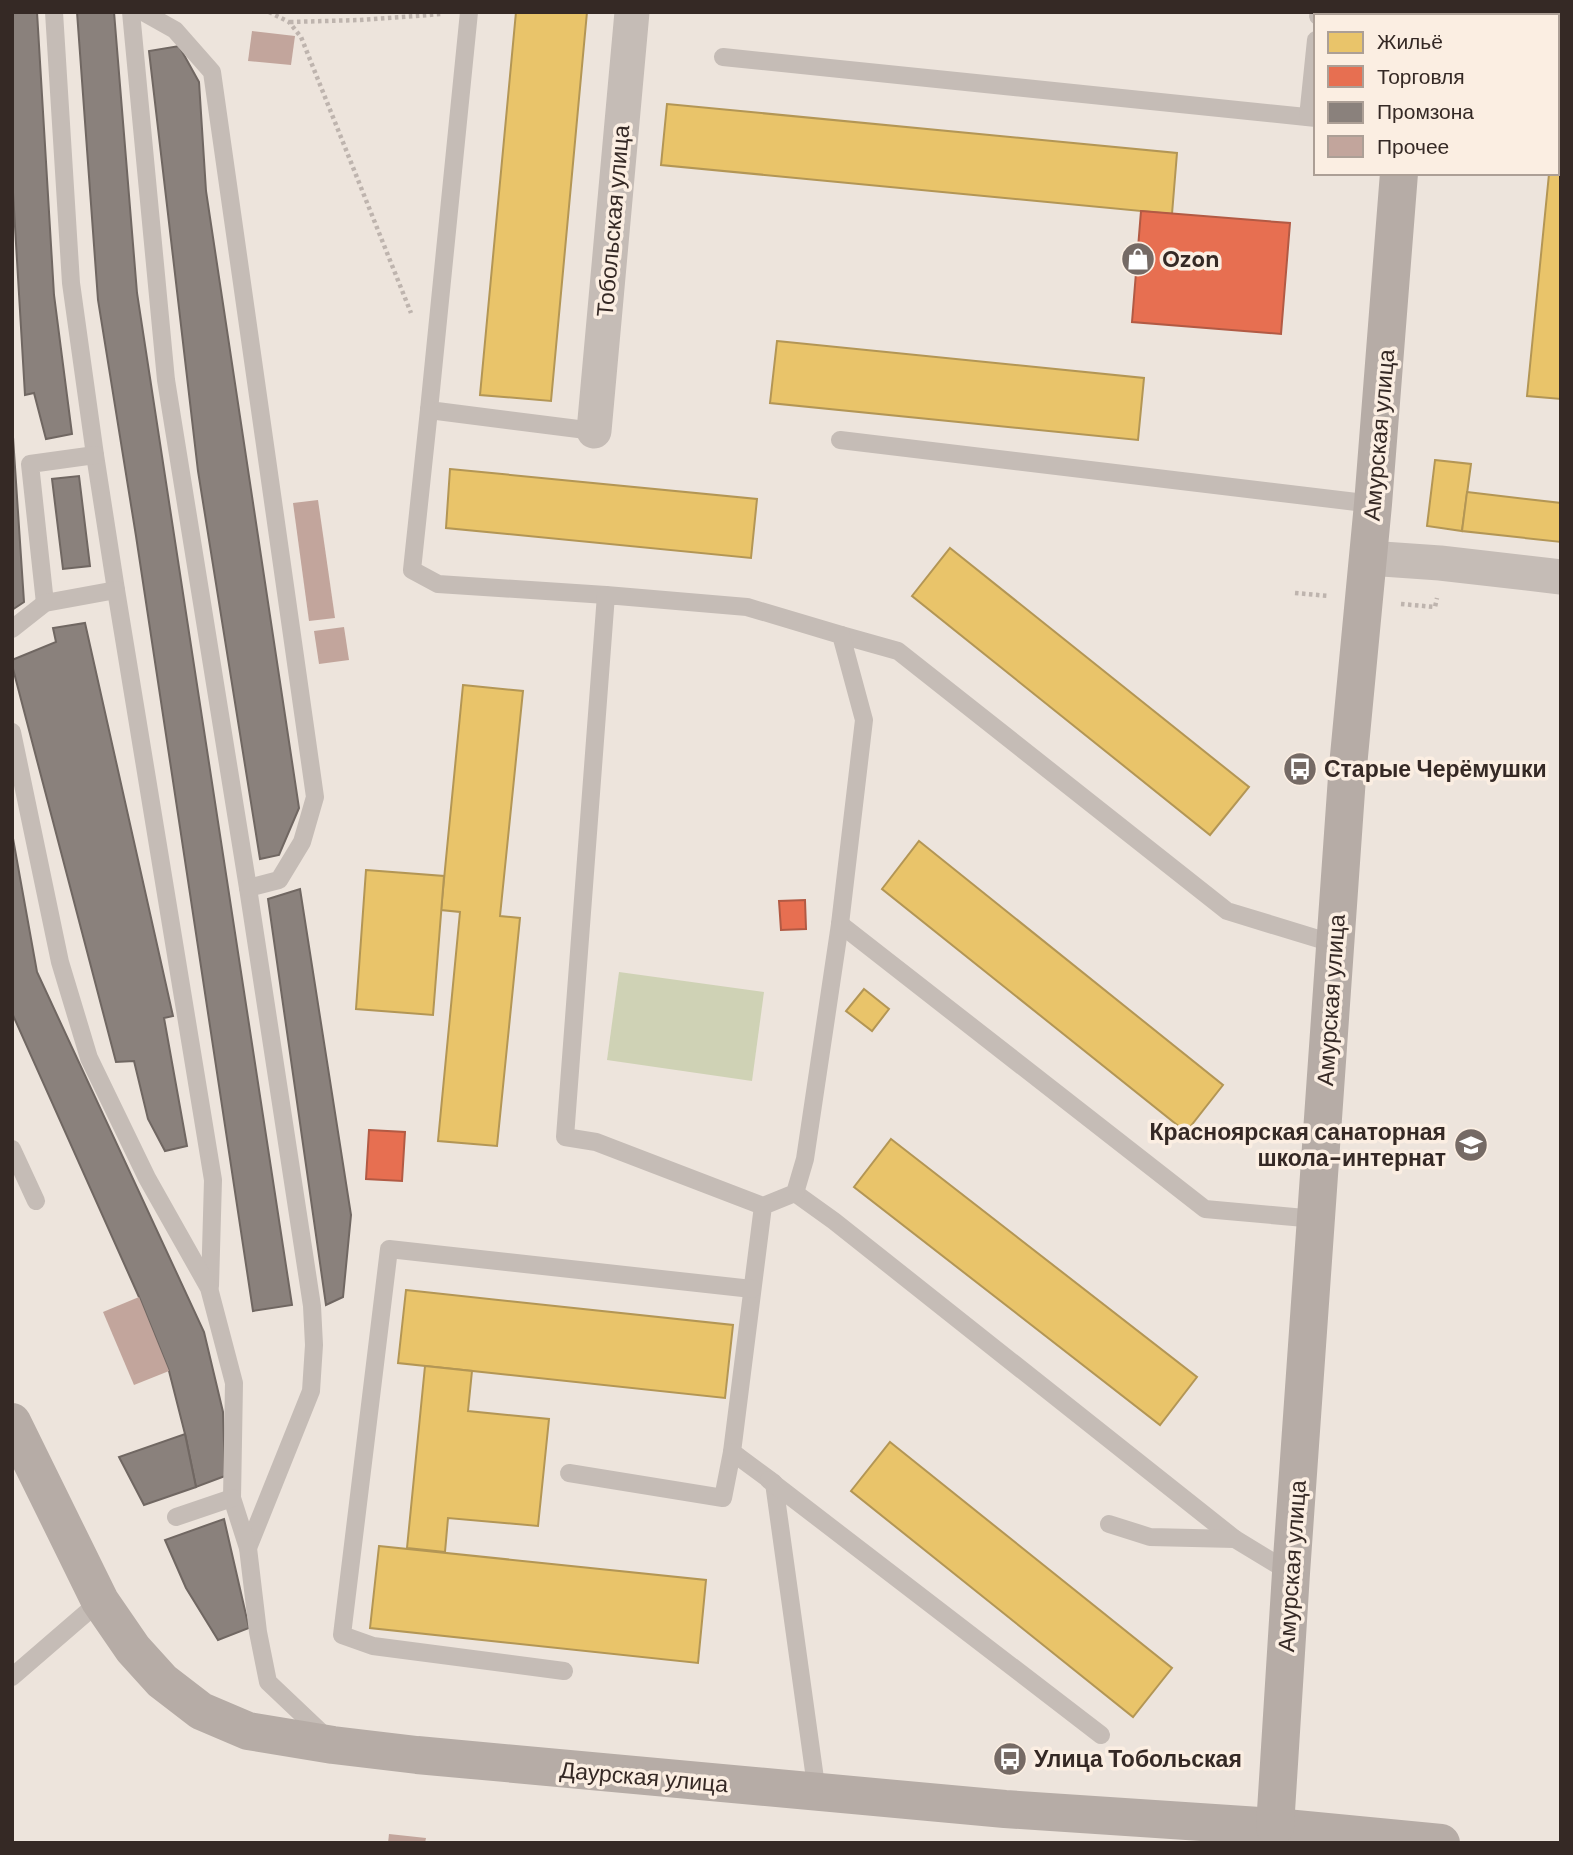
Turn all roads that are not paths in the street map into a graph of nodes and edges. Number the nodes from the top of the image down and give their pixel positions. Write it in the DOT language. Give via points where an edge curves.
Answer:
graph roads {
  1 [pos="54,12"];
  2 [pos="131,12"];
  3 [pos="143,12"];
  4 [pos="469,12"];
  5 [pos="632,12"];
  6 [pos="723,57"];
  7 [pos="1314,78"];
  8 [pos="1312,117"];
  9 [pos="1399,175"];
  10 [pos="429,410"];
  11 [pos="594,430"];
  12 [pos="840,440"];
  13 [pos="95,456"];
  14 [pos="1373,504"];
  15 [pos="1368,558"];
  16 [pos="1561,577"];
  17 [pos="116,590"];
  18 [pos="606,595"];
  19 [pos="45,603"];
  20 [pos="12,629"];
  21 [pos="841,635"];
  22 [pos="12,732"];
  23 [pos="248,888"];
  24 [pos="840,923"];
  25 [pos="1335,944"];
  26 [pos="12,1149"];
  27 [pos="795,1193"];
  28 [pos="36,1201"];
  29 [pos="763,1206"];
  30 [pos="1316,1219"];
  31 [pos="209,1287"];
  32 [pos="752,1289"];
  33 [pos="12,1422"];
  34 [pos="732,1452"];
  35 [pos="22,1461"];
  36 [pos="569,1473"];
  37 [pos="774,1483"];
  38 [pos="232,1498"];
  39 [pos="176,1517"];
  40 [pos="1109,1524"];
  41 [pos="1235,1539"];
  42 [pos="248,1548"];
  43 [pos="1291,1573"];
  44 [pos="100,1601"];
  45 [pos="564,1671"];
  46 [pos="12,1677"];
  47 [pos="1101,1735"];
  48 [pos="333,1745"];
  49 [pos="817,1793"];
  50 [pos="1275,1828"];
  51 [pos="1441,1843"];
  1 -- 13 [label="lane" via="71,283"];
  2 -- 23 [label="lane" via="166,380"];
  3 -- 23 [label="lane" via="175,30 212,72 314,797 302,842 279,880"];
  4 -- 10 [label="lane"];
  5 -- 11 [label="street, Тобольская улица"];
  6 -- 8 [label="lane"];
  7 -- 8 [label="lane"];
  9 -- 14 [label="street, Амурская улица"];
  10 -- 11 [label="lane"];
  10 -- 18 [label="lane" via="412,569 438,584"];
  12 -- 14 [label="lane"];
  13 -- 17 [label="lane"];
  13 -- 19 [label="lane" via="30,464"];
  14 -- 15 [label="street, Амурская улица"];
  15 -- 16 [label="street"];
  15 -- 25 [label="street, Амурская улица"];
  17 -- 19 [label="lane"];
  17 -- 31 [label="lane" via="214,1180"];
  18 -- 21 [label="lane" via="747,607"];
  18 -- 29 [label="lane" via="565,1137 596,1142"];
  19 -- 20 [label="lane"];
  21 -- 24 [label="lane" via="864,720"];
  21 -- 25 [label="lane" via="898,651 1227,912"];
  22 -- 31 [label="lane" via="60,962 89,1058 147,1178"];
  23 -- 42 [label="lane" via="312,1306 313,1345 311,1391"];
  24 -- 27 [label="lane" via="805,1159"];
  24 -- 30 [label="lane" via="1205,1209"];
  25 -- 30 [label="street, Амурская улица"];
  26 -- 28 [label="lane"];
  27 -- 29 [label="lane"];
  27 -- 41 [label="lane"];
  29 -- 32 [label="lane"];
  30 -- 43 [label="street, Амурская улица"];
  31 -- 38 [label="lane" via="234,1383"];
  32 -- 34 [label="lane"];
  32 -- 45 [label="lane" via="389,1249 342,1635 373,1646"];
  33 -- 35 [label="street, Даурская улица"];
  34 -- 36 [label="lane" via="723,1497"];
  34 -- 37 [label="lane"];
  35 -- 44 [label="street, Даурская улица"];
  37 -- 47 [label="lane"];
  37 -- 49 [label="lane"];
  38 -- 39 [label="lane"];
  38 -- 42 [label="lane"];
  40 -- 41 [label="lane" via="1150,1537"];
  41 -- 43 [label="lane"];
  42 -- 48 [label="lane" via="268,1682"];
  43 -- 50 [label="street, Амурская улица"];
  44 -- 46 [label="lane"];
  44 -- 48 [label="street, Даурская улица" via="162,1681 201,1711 248,1731"];
  48 -- 49 [label="street, Даурская улица"];
  49 -- 50 [label="street, Даурская улица"];
  50 -- 51 [label="street, Даурская улица"];
}
